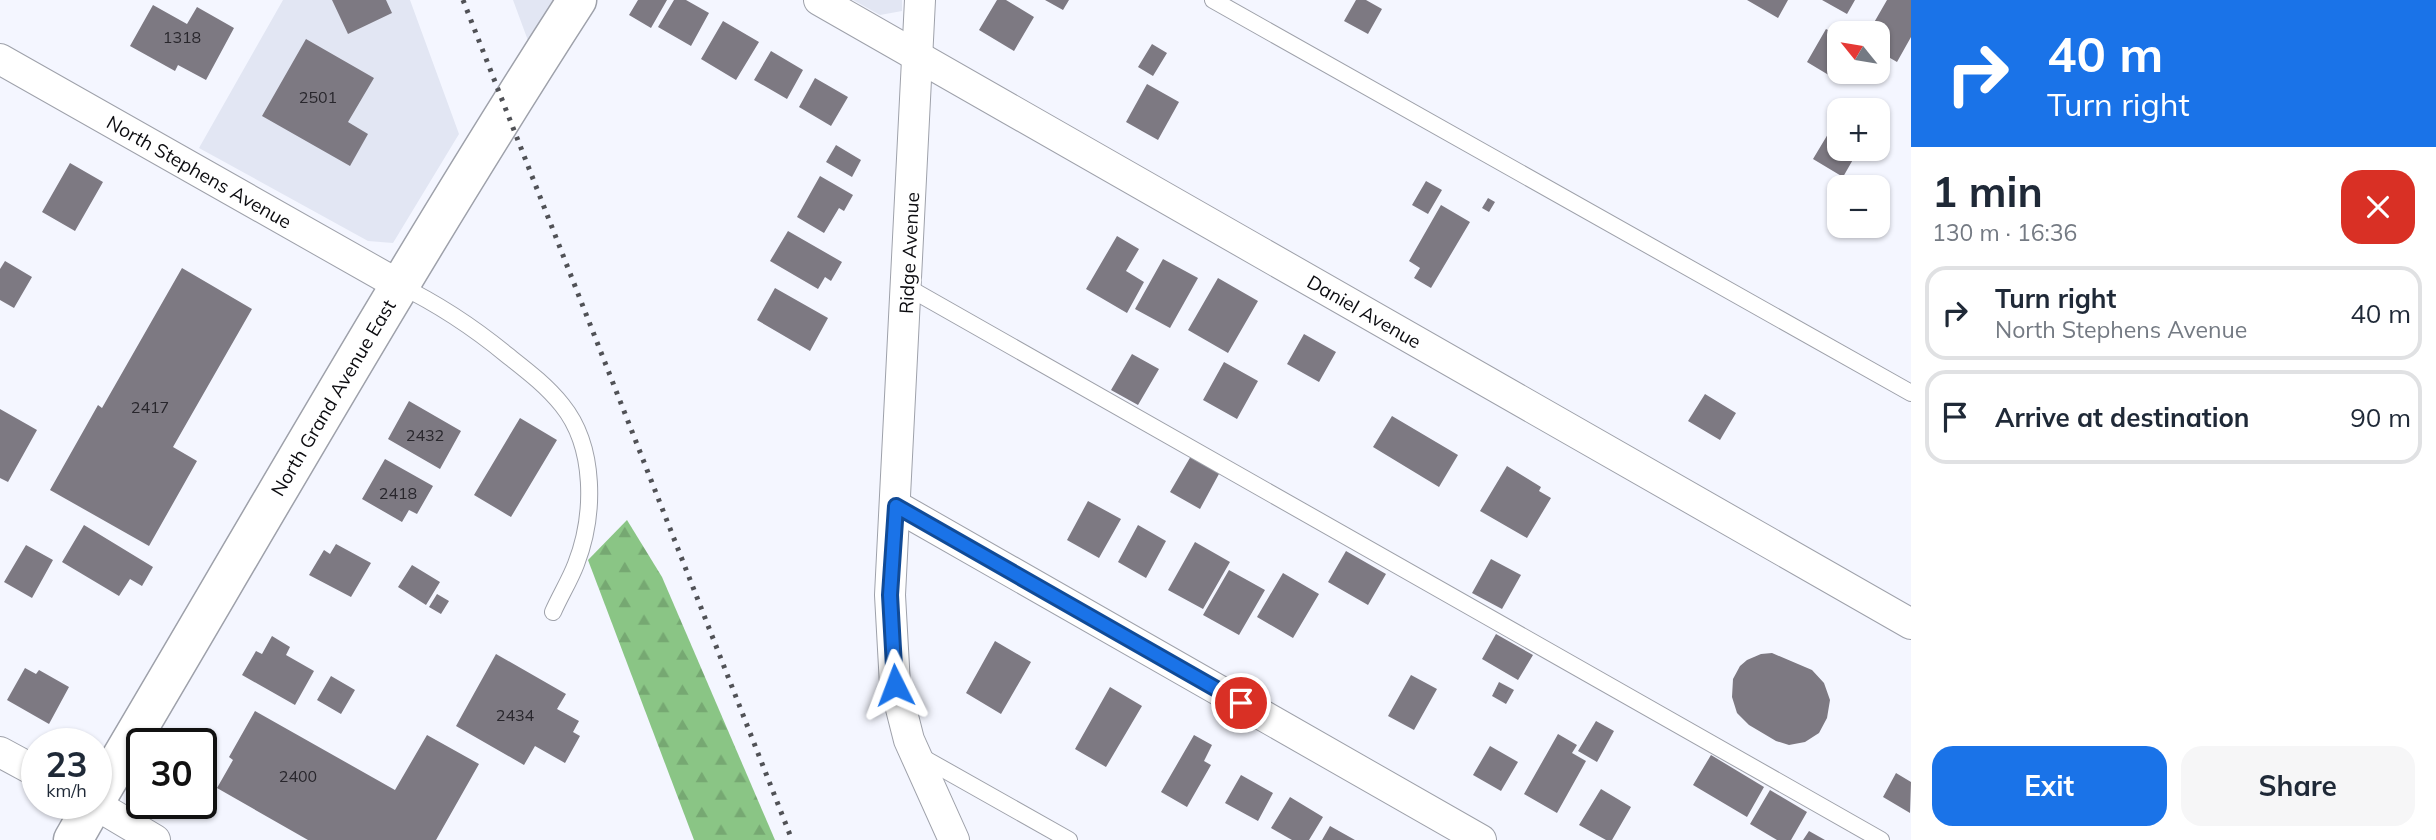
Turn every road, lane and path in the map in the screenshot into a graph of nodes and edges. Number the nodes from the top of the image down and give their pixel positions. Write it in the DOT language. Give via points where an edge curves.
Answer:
graph roads {
  1 [pos="577,0"];
  2 [pos="819,0"];
  3 [pos="920,0"];
  4 [pos="1213,0"];
  5 [pos="917,56"];
  6 [pos="0,59"];
  7 [pos="399,285"];
  8 [pos="907,287"];
  9 [pos="1911,393"];
  10 [pos="896,506"];
  11 [pos="553,612"];
  12 [pos="1911,624"];
  13 [pos="0,752"];
  14 [pos="915,752"];
  15 [pos="21,763"];
  16 [pos="112,771"];
  17 [pos="112,813"];
  18 [pos="85,819"];
  19 [pos="73,840"];
  20 [pos="155,840"];
  21 [pos="954,840"];
  22 [pos="1069,840"];
  23 [pos="1481,840"];
  24 [pos="1881,840"];
  1 -- 7 [label="street, North Grand Avenue East"];
  2 -- 5 [label="street, Daniel Avenue"];
  3 -- 5 [label="street, Ridge Avenue"];
  4 -- 9 [label="lane"];
  5 -- 8 [label="street, Ridge Avenue"];
  5 -- 12 [label="street, Daniel Avenue"];
  6 -- 7 [label="street, North Stephens Avenue"];
  7 -- 11 [label="lane" via="443,308 539,380 580,433 588,469 585,533"];
  7 -- 16 [label="street, North Grand Avenue East"];
  8 -- 10 [label="street, Ridge Avenue"];
  8 -- 24 [label="lane"];
  10 -- 14 [label="street, Ridge Avenue" via="890,595 895,685"];
  10 -- 23 [label="street"];
  13 -- 15 [label="street"];
  14 -- 21 [label="street, Ridge Avenue"];
  14 -- 22 [label="lane"];
  17 -- 20 [label="street"];
  18 -- 19 [label="street, North Grand Avenue East"];
}
